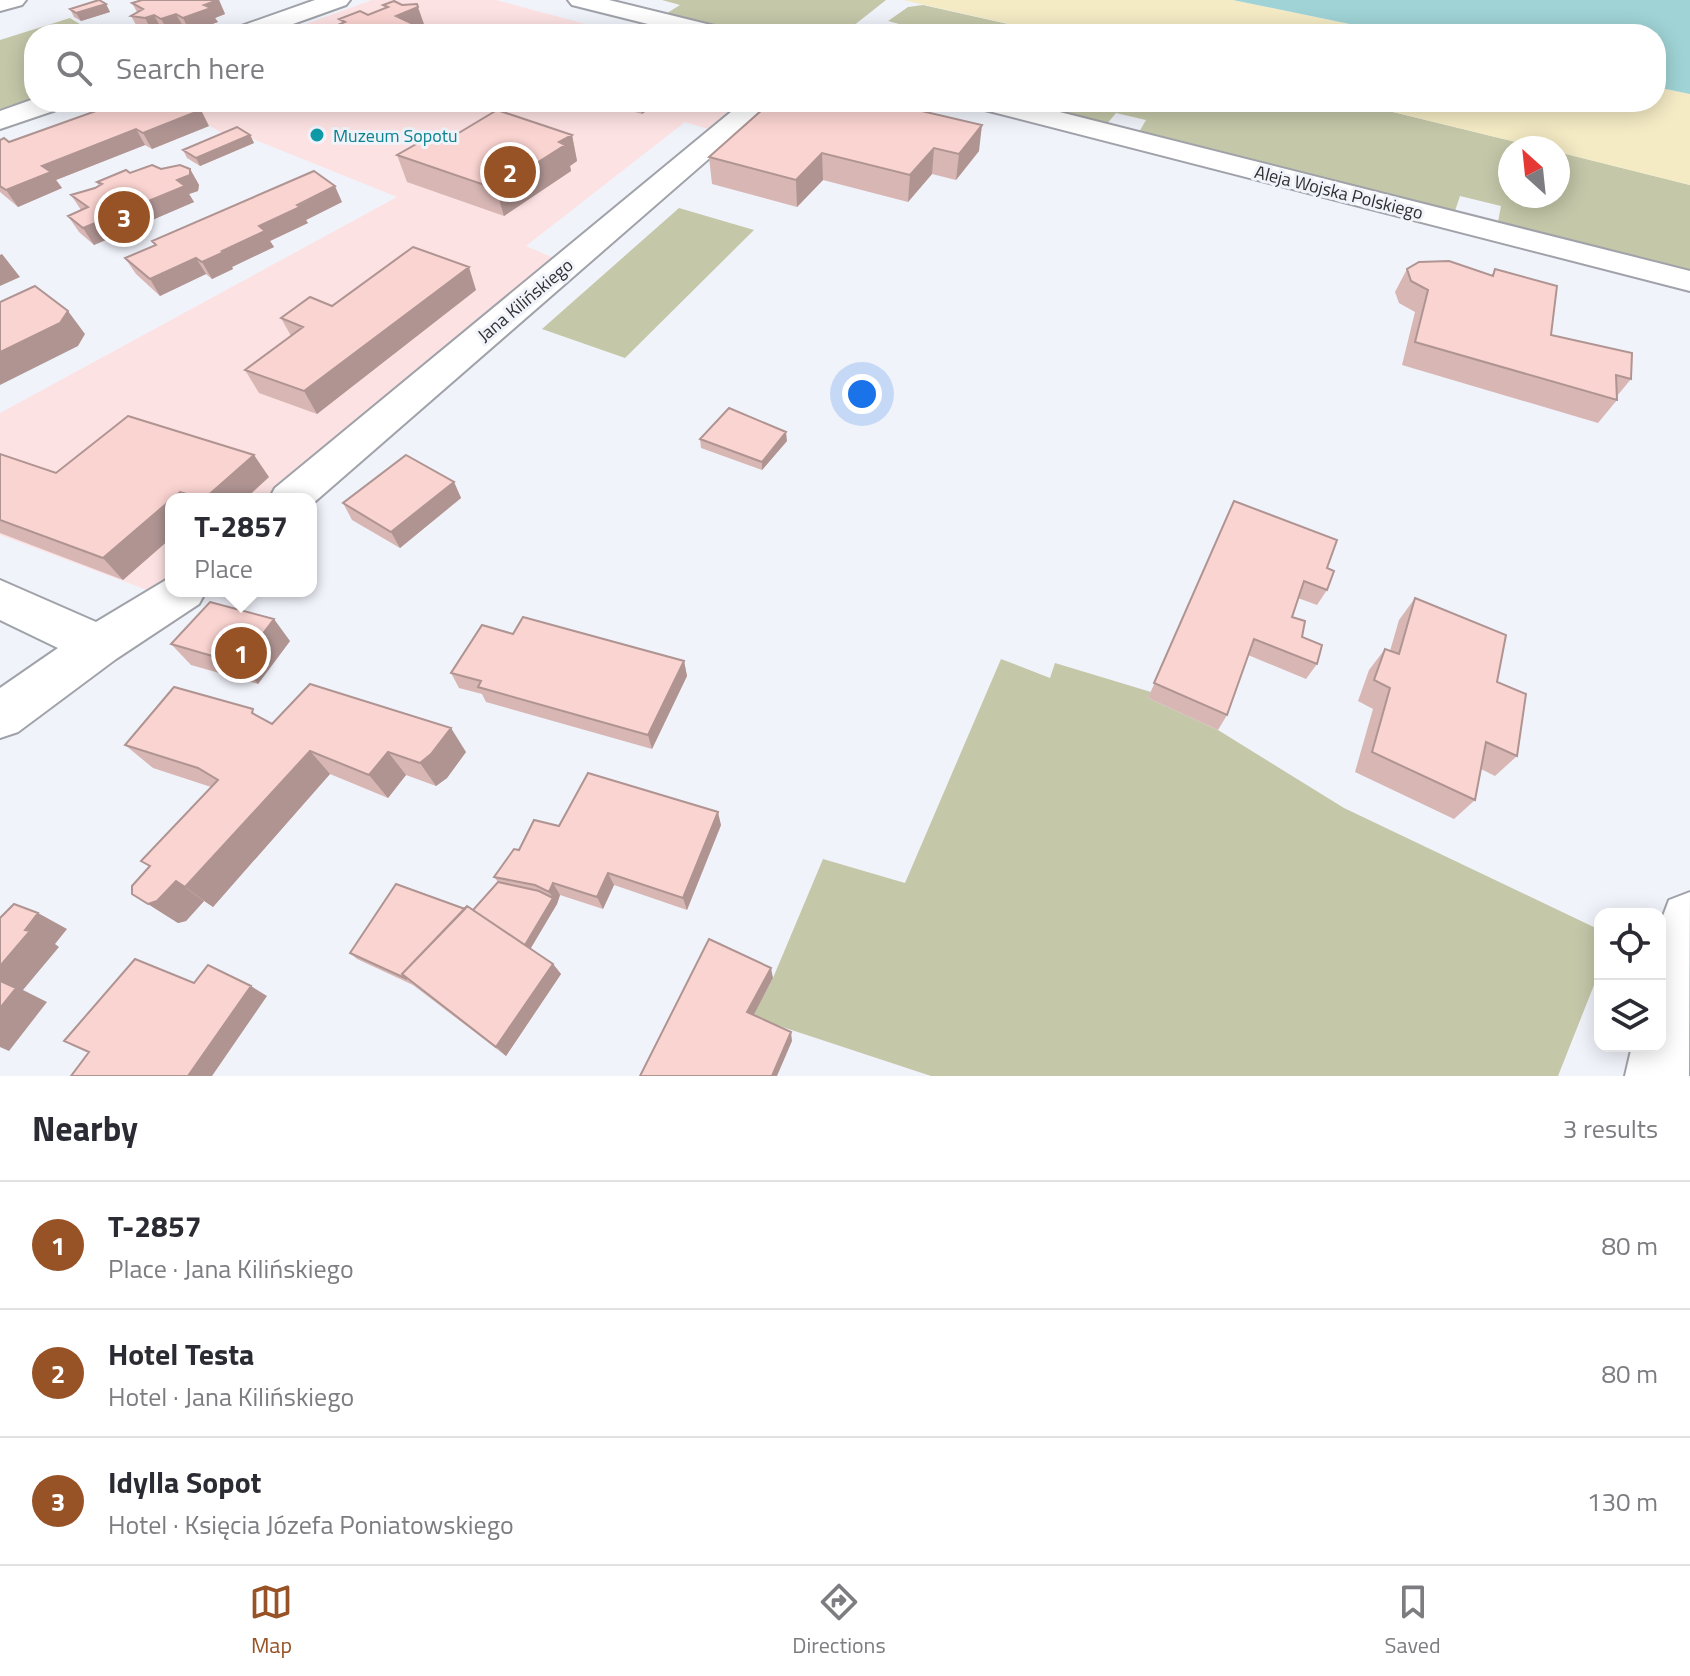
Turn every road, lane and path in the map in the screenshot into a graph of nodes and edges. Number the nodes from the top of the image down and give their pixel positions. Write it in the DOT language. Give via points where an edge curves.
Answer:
graph roads {
  1 [pos="14,0"];
  2 [pos="338,0"];
  3 [pos="580,0"];
  4 [pos="0,4"];
  5 [pos="270,24"];
  6 [pos="677,24"];
  7 [pos="25,112"];
  8 [pos="748,112"];
  9 [pos="1026,112"];
  10 [pos="0,121"];
  11 [pos="1690,281"];
  12 [pos="297,493"];
  13 [pos="174,597"];
  14 [pos="0,599"];
  15 [pos="99,645"];
  16 [pos="0,716"];
  17 [pos="1690,921"];
  18 [pos="1657,1076"];
  1 -- 4 [label="street"];
  2 -- 5 [label="street"];
  3 -- 6 [label="street"];
  7 -- 10 [label="street"];
  8 -- 12 [label="street, Jana Kilińskiego"];
  9 -- 11 [label="street, Aleja Wojska Polskiego"];
  13 -- 15 [label="street"];
  14 -- 15 [label="street"];
  15 -- 16 [label="street"];
  17 -- 18 [label="street"];
}
